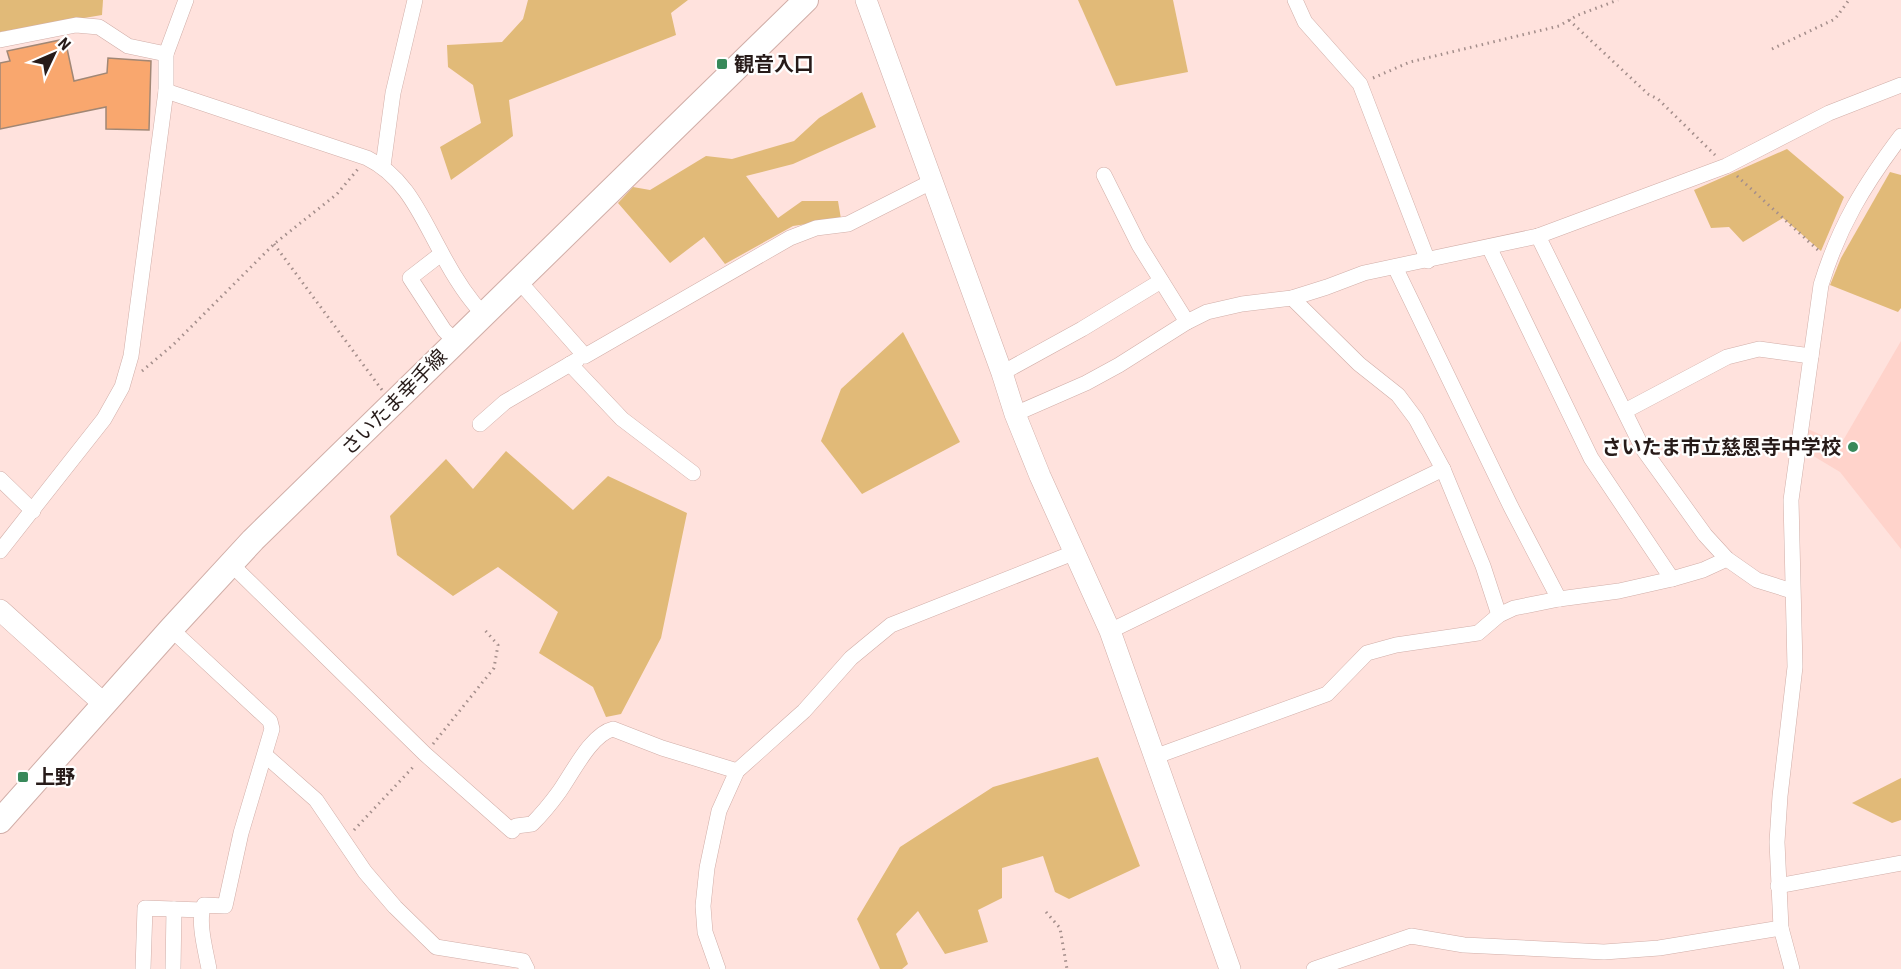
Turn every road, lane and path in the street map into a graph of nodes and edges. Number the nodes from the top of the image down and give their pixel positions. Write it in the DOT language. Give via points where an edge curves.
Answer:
graph roads {
  1 [pos="186,0"];
  2 [pos="415,0"];
  3 [pos="806,0"];
  4 [pos="866,0"];
  5 [pos="1295,0"];
  6 [pos="1618,0"];
  7 [pos="1848,0"];
  8 [pos="1569,20"];
  9 [pos="0,40"];
  10 [pos="1772,49"];
  11 [pos="166,54"];
  12 [pos="1360,84"];
  13 [pos="1901,85"];
  14 [pos="166,91"];
  15 [pos="1901,136"];
  16 [pos="367,158"];
  17 [pos="383,166"];
  18 [pos="1726,166"];
  19 [pos="1104,175"];
  20 [pos="933,182"];
  21 [pos="1538,236"];
  22 [pos="274,244"];
  23 [pos="1489,247"];
  24 [pos="441,254"];
  25 [pos="1829,260"];
  26 [pos="1428,261"];
  27 [pos="1395,267"];
  28 [pos="518,280"];
  29 [pos="1161,281"];
  30 [pos="1292,298"];
  31 [pos="483,314"];
  32 [pos="1187,322"];
  33 [pos="455,341"];
  34 [pos="585,356"];
  35 [pos="1811,356"];
  36 [pos="570,364"];
  37 [pos="1002,373"];
  38 [pos="122,387"];
  39 [pos="392,403"];
  40 [pos="1625,411"];
  41 [pos="1015,414"];
  42 [pos="480,423"];
  43 [pos="1443,469"];
  44 [pos="693,473"];
  45 [pos="0,480"];
  46 [pos="33,511"];
  47 [pos="0,551"];
  48 [pos="1073,553"];
  49 [pos="1727,559"];
  50 [pos="231,564"];
  51 [pos="1672,579"];
  52 [pos="1792,591"];
  53 [pos="1558,599"];
  54 [pos="0,610"];
  55 [pos="1499,615"];
  56 [pos="483,628"];
  57 [pos="171,629"];
  58 [pos="1110,631"];
  59 [pos="104,704"];
  60 [pos="425,754"];
  61 [pos="265,755"];
  62 [pos="1154,757"];
  63 [pos="737,771"];
  64 [pos="0,821"];
  65 [pos="343,842"];
  66 [pos="1901,863"];
  67 [pos="1778,886"];
  68 [pos="174,909"];
  69 [pos="202,910"];
  70 [pos="1046,912"];
  71 [pos="1781,928"];
  72 [pos="143,969"];
  73 [pos="173,969"];
  74 [pos="209,969"];
  75 [pos="527,969"];
  76 [pos="718,969"];
  77 [pos="1067,969"];
  78 [pos="1230,969"];
  79 [pos="1314,969"];
  80 [pos="1792,969"];
  1 -- 11 [label="street"];
  2 -- 17 [label="street" via="393,93"];
  3 -- 28 [label="main road, さいたま幸手線"];
  4 -- 20 [label="street"];
  5 -- 12 [label="street" via="1305,22"];
  6 -- 8 [label="path"];
  7 -- 10 [label="path" via="1835,19"];
  8 -- 12 [label="path" via="1559,26 1410,62"];
  8 -- 18 [label="path"];
  9 -- 11 [label="street" via="76,25 99,27 128,46"];
  11 -- 14 [label="street"];
  12 -- 26 [label="street"];
  13 -- 18 [label="street" via="1829,113"];
  14 -- 16 [label="street"];
  14 -- 38 [label="street" via="131,356"];
  15 -- 25 [label="street" via="1848,214"];
  16 -- 17 [label="street"];
  16 -- 22 [label="path" via="337,194"];
  17 -- 24 [label="street" via="415,202"];
  18 -- 21 [label="street"];
  18 -- 25 [label="path"];
  19 -- 29 [label="street"];
  20 -- 34 [label="street" via="848,224 816,228 790,238"];
  20 -- 37 [label="street"];
  21 -- 23 [label="street"];
  21 -- 40 [label="street"];
  22 -- 38 [label="path" via="173,345"];
  22 -- 39 [label="path"];
  23 -- 26 [label="street"];
  23 -- 51 [label="street" via="1591,458"];
  24 -- 31 [label="street"];
  24 -- 33 [label="street" via="410,278"];
  25 -- 35 [label="street" via="1821,285"];
  26 -- 27 [label="street"];
  27 -- 30 [label="street" via="1364,273"];
  27 -- 53 [label="street"];
  28 -- 31 [label="main road, さいたま幸手線"];
  28 -- 34 [label="street"];
  29 -- 32 [label="street"];
  29 -- 37 [label="street"];
  30 -- 32 [label="street" via="1242,304 1207,312"];
  30 -- 43 [label="street" via="1359,364 1398,395"];
  31 -- 33 [label="main road, さいたま幸手線"];
  32 -- 41 [label="street" via="1094,379"];
  33 -- 39 [label="main road, さいたま幸手線"];
  34 -- 36 [label="street"];
  35 -- 40 [label="street" via="1759,349 1727,357"];
  35 -- 52 [label="street" via="1791,500"];
  36 -- 42 [label="street" via="506,402"];
  36 -- 44 [label="street" via="622,419"];
  37 -- 41 [label="street"];
  38 -- 46 [label="street" via="104,419"];
  39 -- 50 [label="main road, さいたま幸手線"];
  40 -- 49 [label="street" via="1643,449"];
  41 -- 48 [label="street"];
  43 -- 55 [label="street"];
  43 -- 58 [label="street"];
  45 -- 46 [label="street"];
  46 -- 47 [label="street"];
  48 -- 58 [label="street"];
  48 -- 63 [label="street" via="891,625 851,658 804,711"];
  49 -- 51 [label="street"];
  49 -- 52 [label="street" via="1757,580"];
  50 -- 57 [label="main road, さいたま幸手線"];
  50 -- 60 [label="street"];
  51 -- 53 [label="street"];
  52 -- 67 [label="street" via="1795,666 1780,796"];
  53 -- 55 [label="street"];
  54 -- 59 [label="street"];
  55 -- 62 [label="street" via="1478,633 1367,653 1327,694"];
  56 -- 60 [label="path" via="498,645 494,668"];
  57 -- 59 [label="main road, さいたま幸手線"];
  57 -- 61 [label="street" via="270,721 272,729"];
  58 -- 62 [label="street"];
  59 -- 64 [label="main road, さいたま幸手線"];
  60 -- 63 [label="street" via="512,831 516,826 532,824 605,731 613,729"];
  60 -- 65 [label="path"];
  61 -- 65 [label="street" via="316,800"];
  61 -- 69 [label="street" via="241,833 225,906 204,905"];
  62 -- 78 [label="street"];
  63 -- 76 [label="street" via="719,811 703,906 705,932"];
  65 -- 75 [label="street" via="395,908 436,947 523,961"];
  66 -- 67 [label="street"];
  67 -- 71 [label="street"];
  68 -- 69 [label="street"];
  68 -- 72 [label="street" via="145,908"];
  68 -- 73 [label="street"];
  69 -- 74 [label="street"];
  70 -- 77 [label="path" via="1060,928"];
  71 -- 79 [label="street" via="1659,948 1604,952 1464,945 1412,936"];
  71 -- 80 [label="street"];
}
